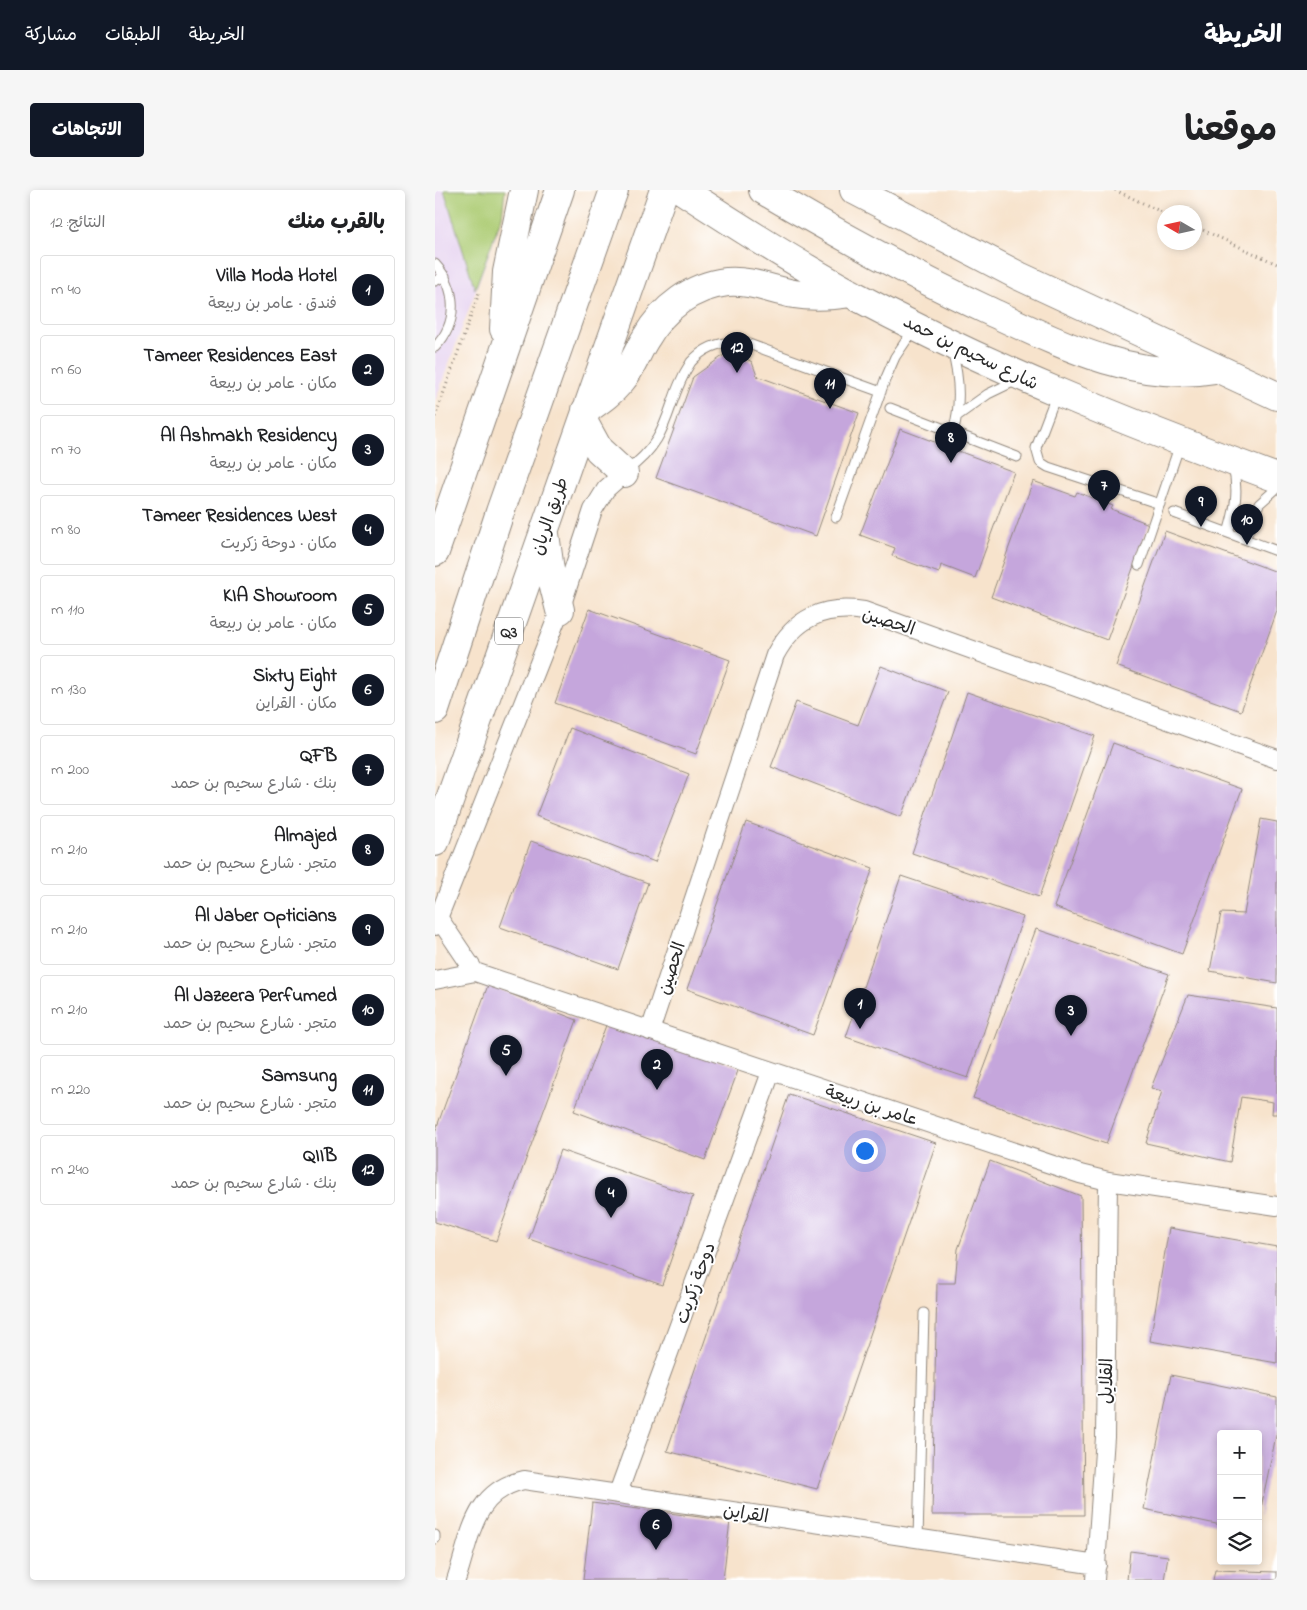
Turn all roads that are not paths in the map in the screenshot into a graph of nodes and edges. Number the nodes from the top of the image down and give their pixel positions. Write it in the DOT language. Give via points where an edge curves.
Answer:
graph roads {
  1 [pos="524,190"];
  2 [pos="560,190"];
  3 [pos="614,190"];
  4 [pos="664,190"];
  5 [pos="682,190"];
  6 [pos="763,190"];
  7 [pos="855,190"];
  8 [pos="897,190"];
  9 [pos="926,228"];
  10 [pos="435,264"];
  11 [pos="445,276"];
  12 [pos="435,281"];
  13 [pos="851,293"];
  14 [pos="916,327"];
  15 [pos="950,344"];
  16 [pos="435,347"];
  17 [pos="505,349"];
  18 [pos="1215,369"];
  19 [pos="1022,378"];
  20 [pos="881,392"];
  21 [pos="1057,393"];
  22 [pos="1277,396"];
  23 [pos="890,408"];
  24 [pos="584,415"];
  25 [pos="957,416"];
  26 [pos="953,432"];
  27 [pos="1181,442"];
  28 [pos="1017,457"];
  29 [pos="1232,462"];
  30 [pos="624,473"];
  31 [pos="1277,478"];
  32 [pos="1277,488"];
  33 [pos="1160,504"];
  34 [pos="1174,513"];
  35 [pos="441,516"];
  36 [pos="836,517"];
  37 [pos="545,529"];
  38 [pos="1228,533"];
  39 [pos="1245,539"];
  40 [pos="1277,550"];
  41 [pos="435,552"];
  42 [pos="1139,564"];
  43 [pos="560,610"];
  44 [pos="435,710"];
  45 [pos="1277,759"];
  46 [pos="435,842"];
  47 [pos="437,922"];
  48 [pos="475,972"];
  49 [pos="435,980"];
  50 [pos="651,1031"];
  51 [pos="771,1072"];
  52 [pos="1109,1181"];
  53 [pos="1277,1206"];
  54 [pos="925,1313"];
  55 [pos="618,1493"];
  56 [pos="435,1535"];
  57 [pos="435,1539"];
  58 [pos="917,1539"];
  59 [pos="1096,1573"];
  60 [pos="456,1580"];
  1 -- 17 [label="highway" via="507,272"];
  2 -- 17 [label="highway"];
  3 -- 44 [label="highway" via="500,512"];
  4 -- 24 [label="highway, طريق الريان / Q3"];
  5 -- 13 [label="highway, شارع سحيم بن حمد" via="769,247"];
  6 -- 18 [label="highway" via="919,277 1077,350 1139,368 1178,372"];
  7 -- 9 [label="highway"];
  8 -- 9 [label="highway"];
  9 -- 18 [label="highway"];
  10 -- 11 [label="lane"];
  11 -- 12 [label="lane"];
  11 -- 16 [label="lane" via="453,310 446,332"];
  13 -- 14 [label="highway, شارع سحيم بن حمد"];
  13 -- 24 [label="highway" via="811,296 759,284 729,282 690,293 652,327 617,386"];
  14 -- 15 [label="highway, شارع سحيم بن حمد"];
  14 -- 20 [label="lane" via="895,357"];
  15 -- 19 [label="highway, شارع سحيم بن حمد"];
  15 -- 25 [label="lane" via="958,379"];
  17 -- 35 [label="highway"];
  18 -- 22 [label="highway"];
  19 -- 21 [label="highway, شارع سحيم بن حمد"];
  19 -- 25 [label="lane" via="988,394"];
  20 -- 30 [label="lane" via="746,343 716,344 691,362 659,438"];
  20 -- 36 [label="lane"];
  21 -- 27 [label="highway, شارع سحيم بن حمد"];
  21 -- 33 [label="lane" via="1036,448 1040,462"];
  23 -- 26 [label="lane"];
  24 -- 30 [label="highway" via="599,450"];
  24 -- 37 [label="highway, طريق الريان / Q3"];
  25 -- 26 [label="lane"];
  26 -- 28 [label="lane"];
  27 -- 29 [label="highway, شارع سحيم بن حمد"];
  27 -- 33 [label="lane"];
  29 -- 31 [label="highway, شارع سحيم بن حمد"];
  29 -- 38 [label="lane" via="1237,494"];
  30 -- 43 [label="street" via="606,489 593,510"];
  32 -- 39 [label="lane" via="1259,504"];
  33 -- 42 [label="lane"];
  34 -- 38 [label="lane"];
  35 -- 41 [label="highway"];
  37 -- 43 [label="highway" via="549,570"];
  37 -- 46 [label="highway, طريق الريان / Q3"];
  38 -- 39 [label="lane"];
  39 -- 40 [label="lane"];
  43 -- 47 [label="street"];
  45 -- 50 [label="street, الحصين" via="864,611 833,609 819,613 792,630 775,655"];
  47 -- 48 [label="street"];
  48 -- 49 [label="street, عامر بن ربيعة"];
  48 -- 50 [label="street, عامر بن ربيعة"];
  50 -- 51 [label="street, عامر بن ربيعة"];
  51 -- 52 [label="street, عامر بن ربيعة"];
  51 -- 55 [label="street, دوحة زكريت"];
  52 -- 53 [label="street, عامر بن ربيعة"];
  52 -- 59 [label="street, القلايل" via="1105,1437"];
  54 -- 58 [label="lane"];
  55 -- 58 [label="street, القراين"];
  55 -- 60 [label="street, القراين" via="524,1480 509,1483 485,1501"];
  56 -- 57 [label="lane"];
  58 -- 59 [label="street, القراين"];
}
